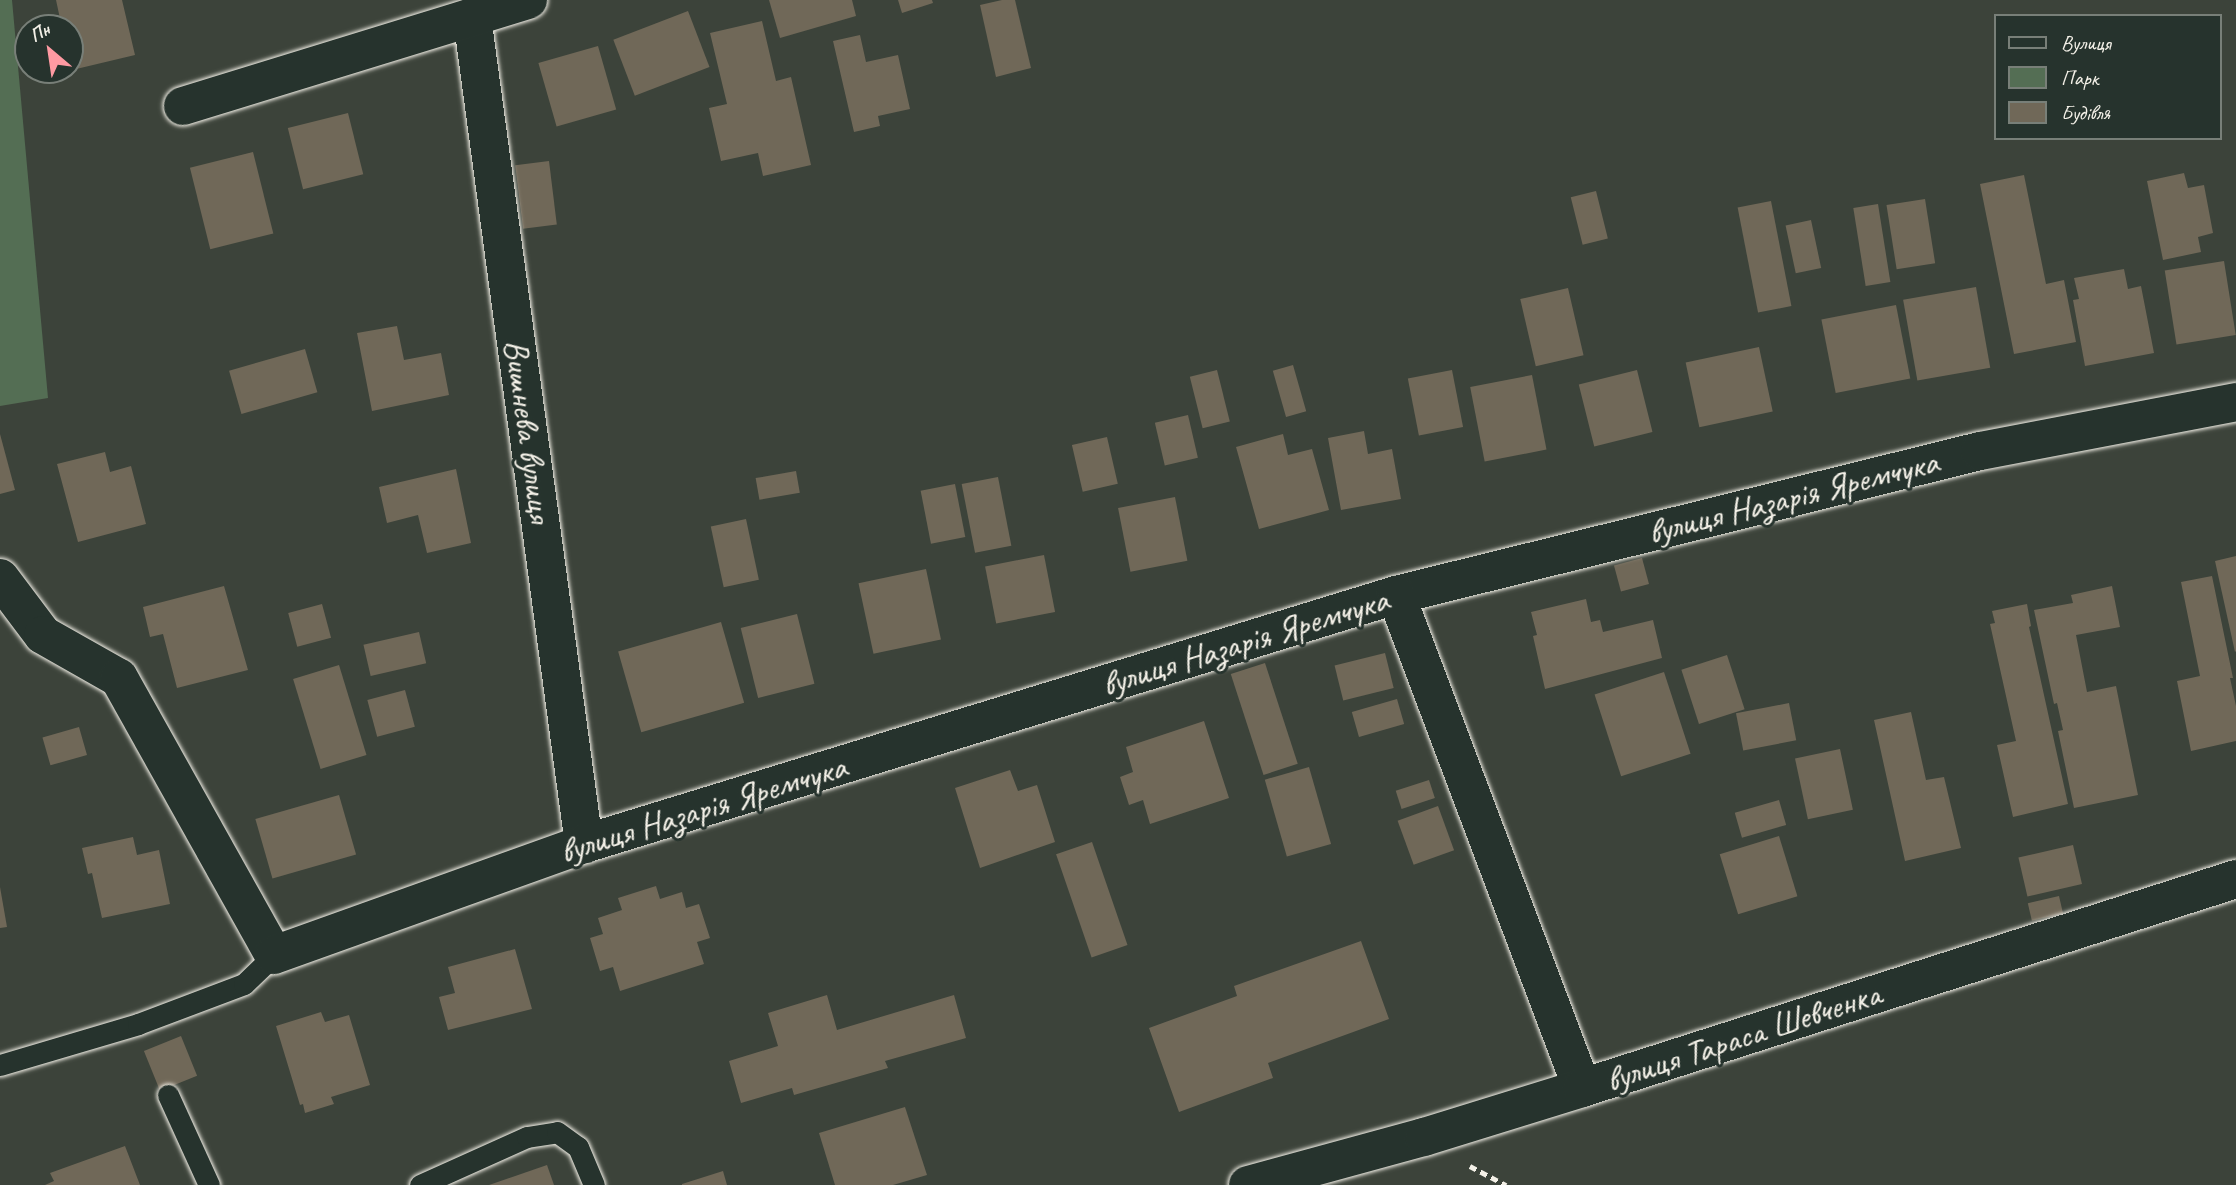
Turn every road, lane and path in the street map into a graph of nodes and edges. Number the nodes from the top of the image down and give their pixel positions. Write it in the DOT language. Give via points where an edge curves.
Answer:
graph roads {
  1 [pos="528,0"];
  2 [pos="472,17"];
  3 [pos="183,106"];
  4 [pos="2236,402"];
  5 [pos="0,578"];
  6 [pos="1395,595"];
  7 [pos="584,844"];
  8 [pos="2236,879"];
  9 [pos="274,955"];
  10 [pos="0,1065"];
  11 [pos="1582,1088"];
  12 [pos="168,1095"];
  13 [pos="209,1185"];
  14 [pos="420,1185"];
  15 [pos="594,1185"];
  16 [pos="1248,1185"];
  1 -- 2 [label="street"];
  2 -- 3 [label="street"];
  2 -- 7 [label="street, Вишнева вулиця"];
  4 -- 6 [label="street, вулиця Назарія Яремчука" via="1980,451"];
  5 -- 9 [label="street" via="43,635 119,678"];
  6 -- 7 [label="street, вулиця Назарія Яремчука"];
  6 -- 11 [label="street"];
  7 -- 9 [label="street, вулиця Назарія Яремчука"];
  8 -- 11 [label="street, вулиця Тараса Шевченка"];
  9 -- 10 [label="lane, вулиця Назарія Яремчука" via="244,984 138,1024"];
  11 -- 16 [label="street, вулиця Тараса Шевченка"];
  12 -- 13 [label="lane"];
  14 -- 15 [label="lane" via="527,1137 557,1132 578,1147"];
}
